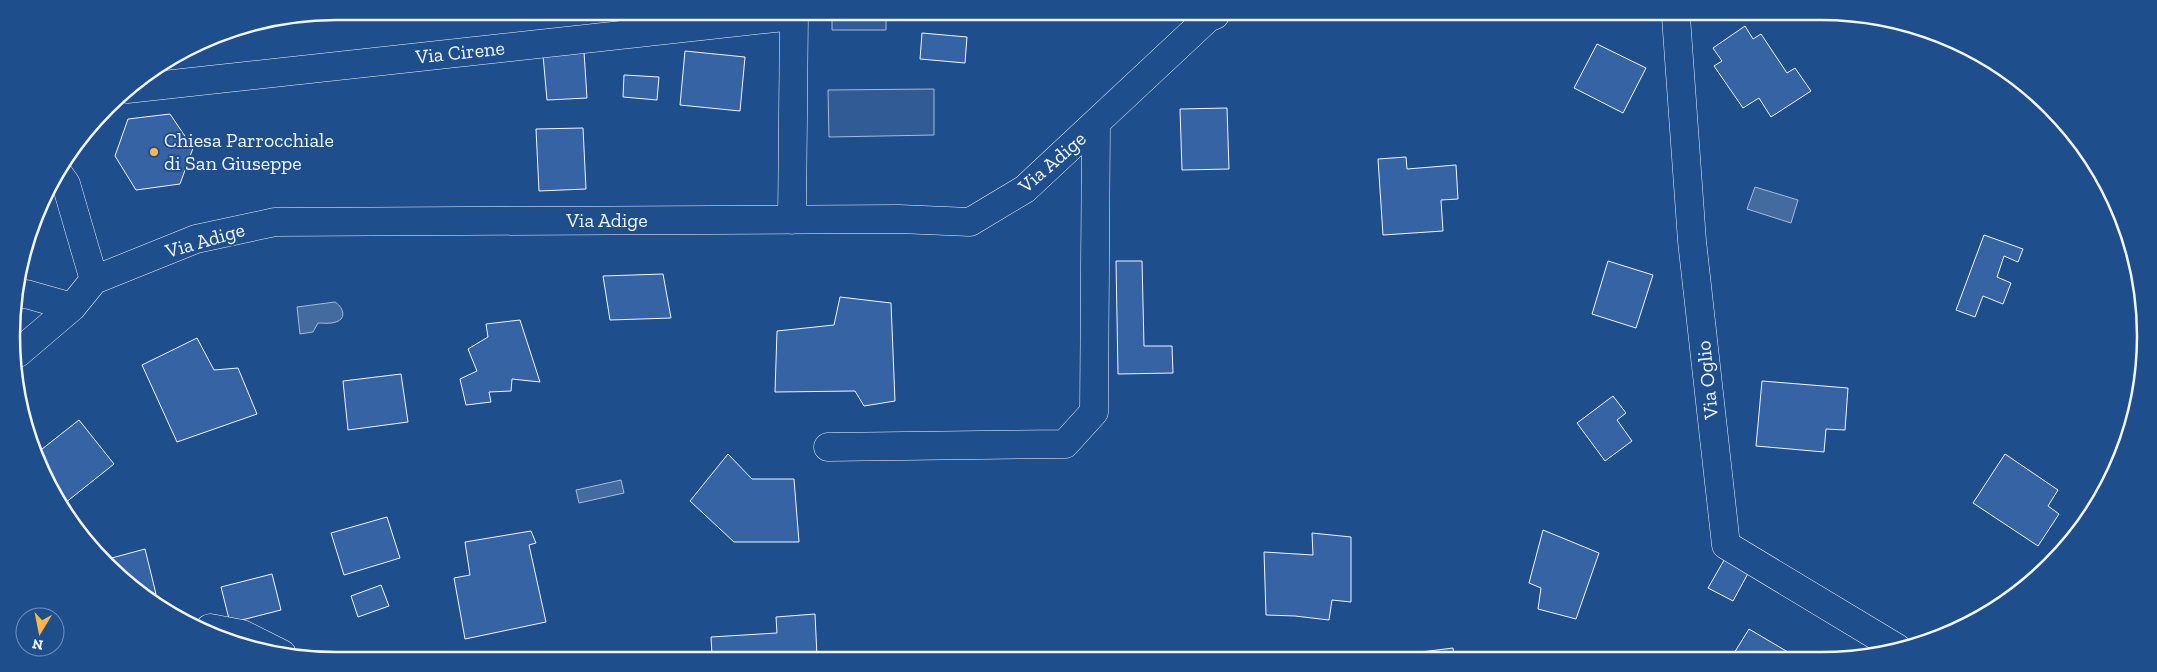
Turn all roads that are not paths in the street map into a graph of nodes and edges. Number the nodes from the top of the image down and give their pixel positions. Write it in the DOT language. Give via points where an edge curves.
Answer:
graph roads {
  1 [pos="749,20"];
  2 [pos="794,20"];
  3 [pos="1206,20"];
  4 [pos="1676,20"];
  5 [pos="141,87"];
  6 [pos="1096,123"];
  7 [pos="62,178"];
  8 [pos="792,220"];
  9 [pos="94,280"];
  10 [pos="23,294"];
  11 [pos="72,307"];
  12 [pos="21,351"];
  13 [pos="828,447"];
  14 [pos="220,630"];
  15 [pos="258,642"];
  16 [pos="1891,644"];
  1 -- 5 [label="street, Via Cirene"];
  2 -- 8 [label="street, Via Cirene"];
  3 -- 6 [label="street, Via Adige"];
  4 -- 16 [label="street, Via Oglio" via="1692,241 1726,544"];
  6 -- 8 [label="street, Via Adige" via="1025,190 970,222"];
  6 -- 13 [label="street, Via Adige" via="1094,412 1065,444"];
  7 -- 9 [label="street"];
  8 -- 9 [label="street, Via Adige" via="275,222 196,239"];
  9 -- 11 [label="street"];
  10 -- 11 [label="street"];
  11 -- 12 [label="street"];
  14 -- 15 [label="street" via="242,634"];
}
